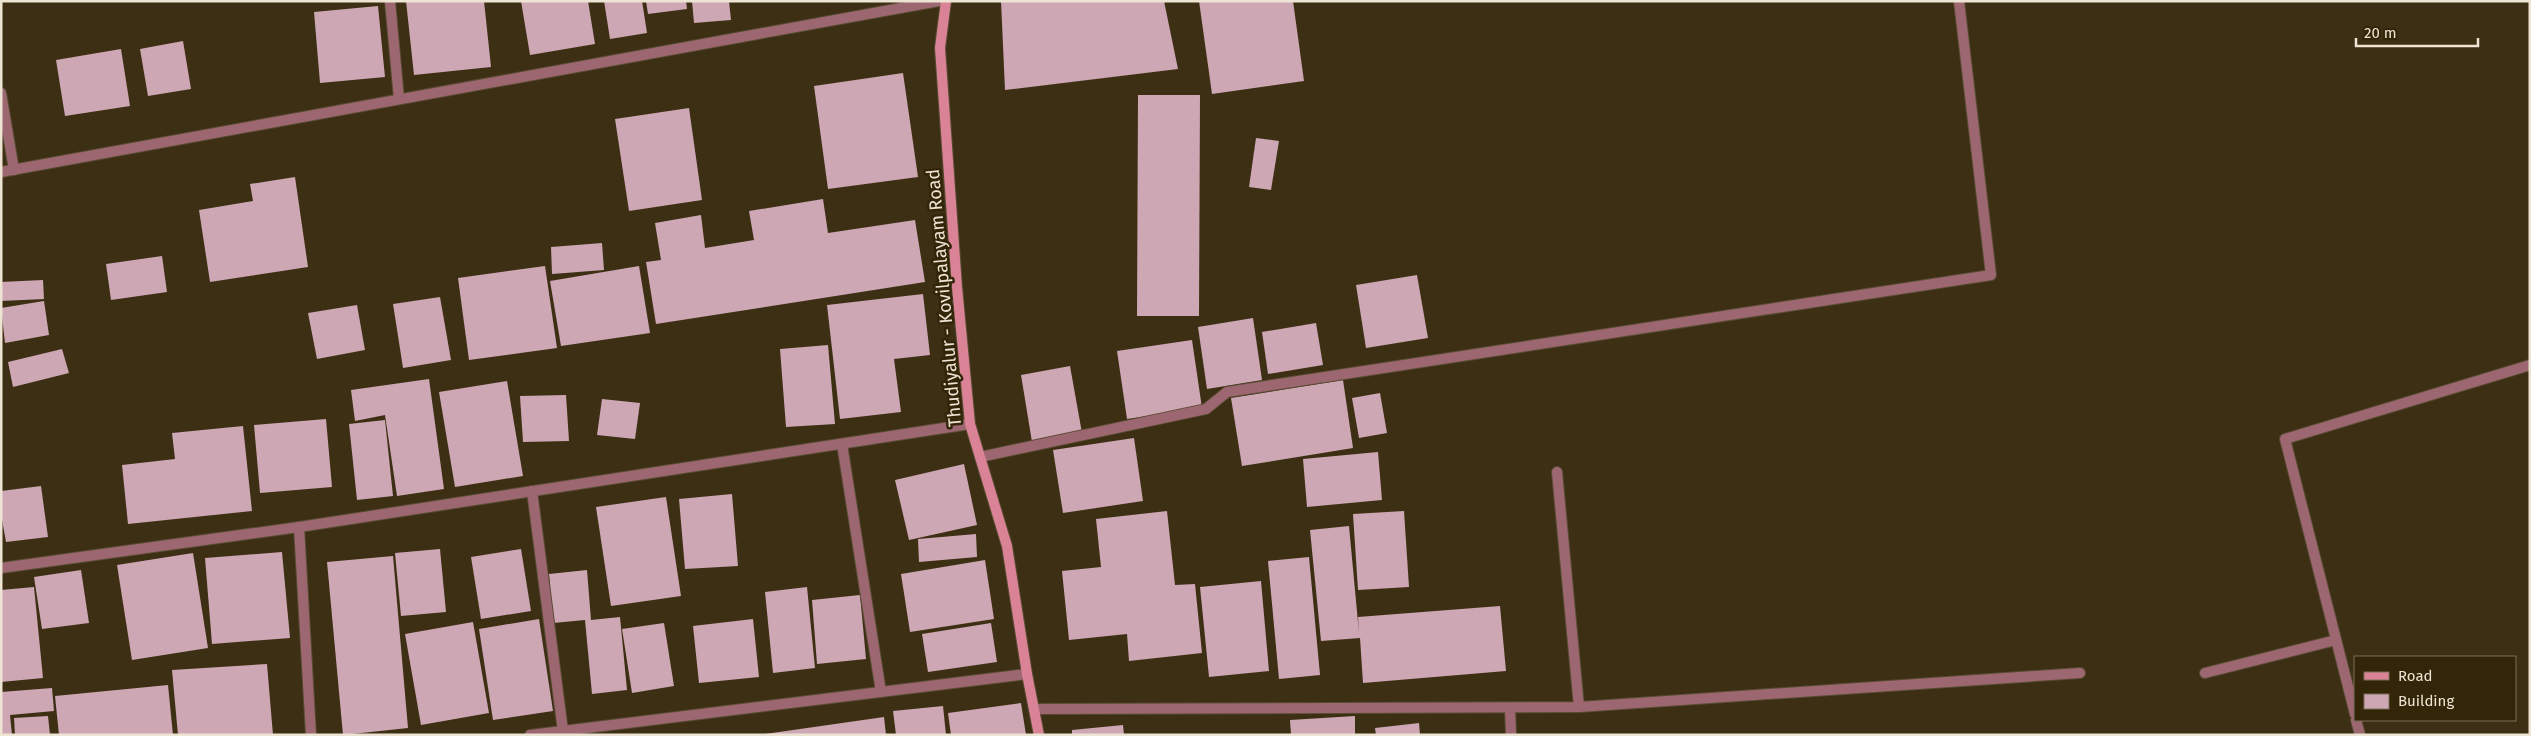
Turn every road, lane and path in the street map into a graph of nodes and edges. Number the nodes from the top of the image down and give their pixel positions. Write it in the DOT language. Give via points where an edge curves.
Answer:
graph roads {
  1 [pos="390,1"];
  2 [pos="939,1"];
  3 [pos="946,1"];
  4 [pos="1959,1"];
  5 [pos="1,93"];
  6 [pos="399,99"];
  7 [pos="14,170"];
  8 [pos="1,172"];
  9 [pos="2530,365"];
  10 [pos="970,424"];
  11 [pos="842,444"];
  12 [pos="980,457"];
  13 [pos="1557,472"];
  14 [pos="532,491"];
  15 [pos="299,527"];
  16 [pos="1,568"];
  17 [pos="2336,640"];
  18 [pos="2080,672"];
  19 [pos="1027,674"];
  20 [pos="2205,674"];
  21 [pos="881,692"];
  22 [pos="1580,707"];
  23 [pos="1510,708"];
  24 [pos="1034,709"];
  25 [pos="2354,710"];
  26 [pos="2356,721"];
  27 [pos="563,731"];
  28 [pos="311,735"];
  29 [pos="530,735"];
  30 [pos="1039,735"];
  31 [pos="1511,735"];
  32 [pos="2360,735"];
  1 -- 6 [label="street"];
  2 -- 6 [label="street"];
  3 -- 10 [label="main road, Thudiyalur - Kovilpalayam Road" via="940,48"];
  4 -- 12 [label="street" via="1991,275 1227,392 1206,409"];
  5 -- 7 [label="street"];
  6 -- 7 [label="street"];
  7 -- 8 [label="street"];
  9 -- 17 [label="street" via="2285,439"];
  10 -- 11 [label="street"];
  10 -- 12 [label="main road, Thudiyalur - Kovilpalayam Road"];
  11 -- 14 [label="street"];
  11 -- 21 [label="street"];
  12 -- 19 [label="main road, Thudiyalur - Kovilpalayam Road" via="1008,546"];
  13 -- 22 [label="street"];
  14 -- 15 [label="street"];
  14 -- 27 [label="street"];
  15 -- 16 [label="street"];
  15 -- 28 [label="street"];
  17 -- 20 [label="street"];
  17 -- 25 [label="street"];
  18 -- 22 [label="street"];
  19 -- 21 [label="street"];
  19 -- 24 [label="main road, Thudiyalur - Kovilpalayam Road"];
  21 -- 27 [label="street"];
  22 -- 23 [label="street"];
  23 -- 24 [label="street"];
  23 -- 31 [label="street"];
  24 -- 30 [label="main road, Thudiyalur - Kovilpalayam Road"];
  26 -- 32 [label="street"];
  27 -- 29 [label="street"];
}
